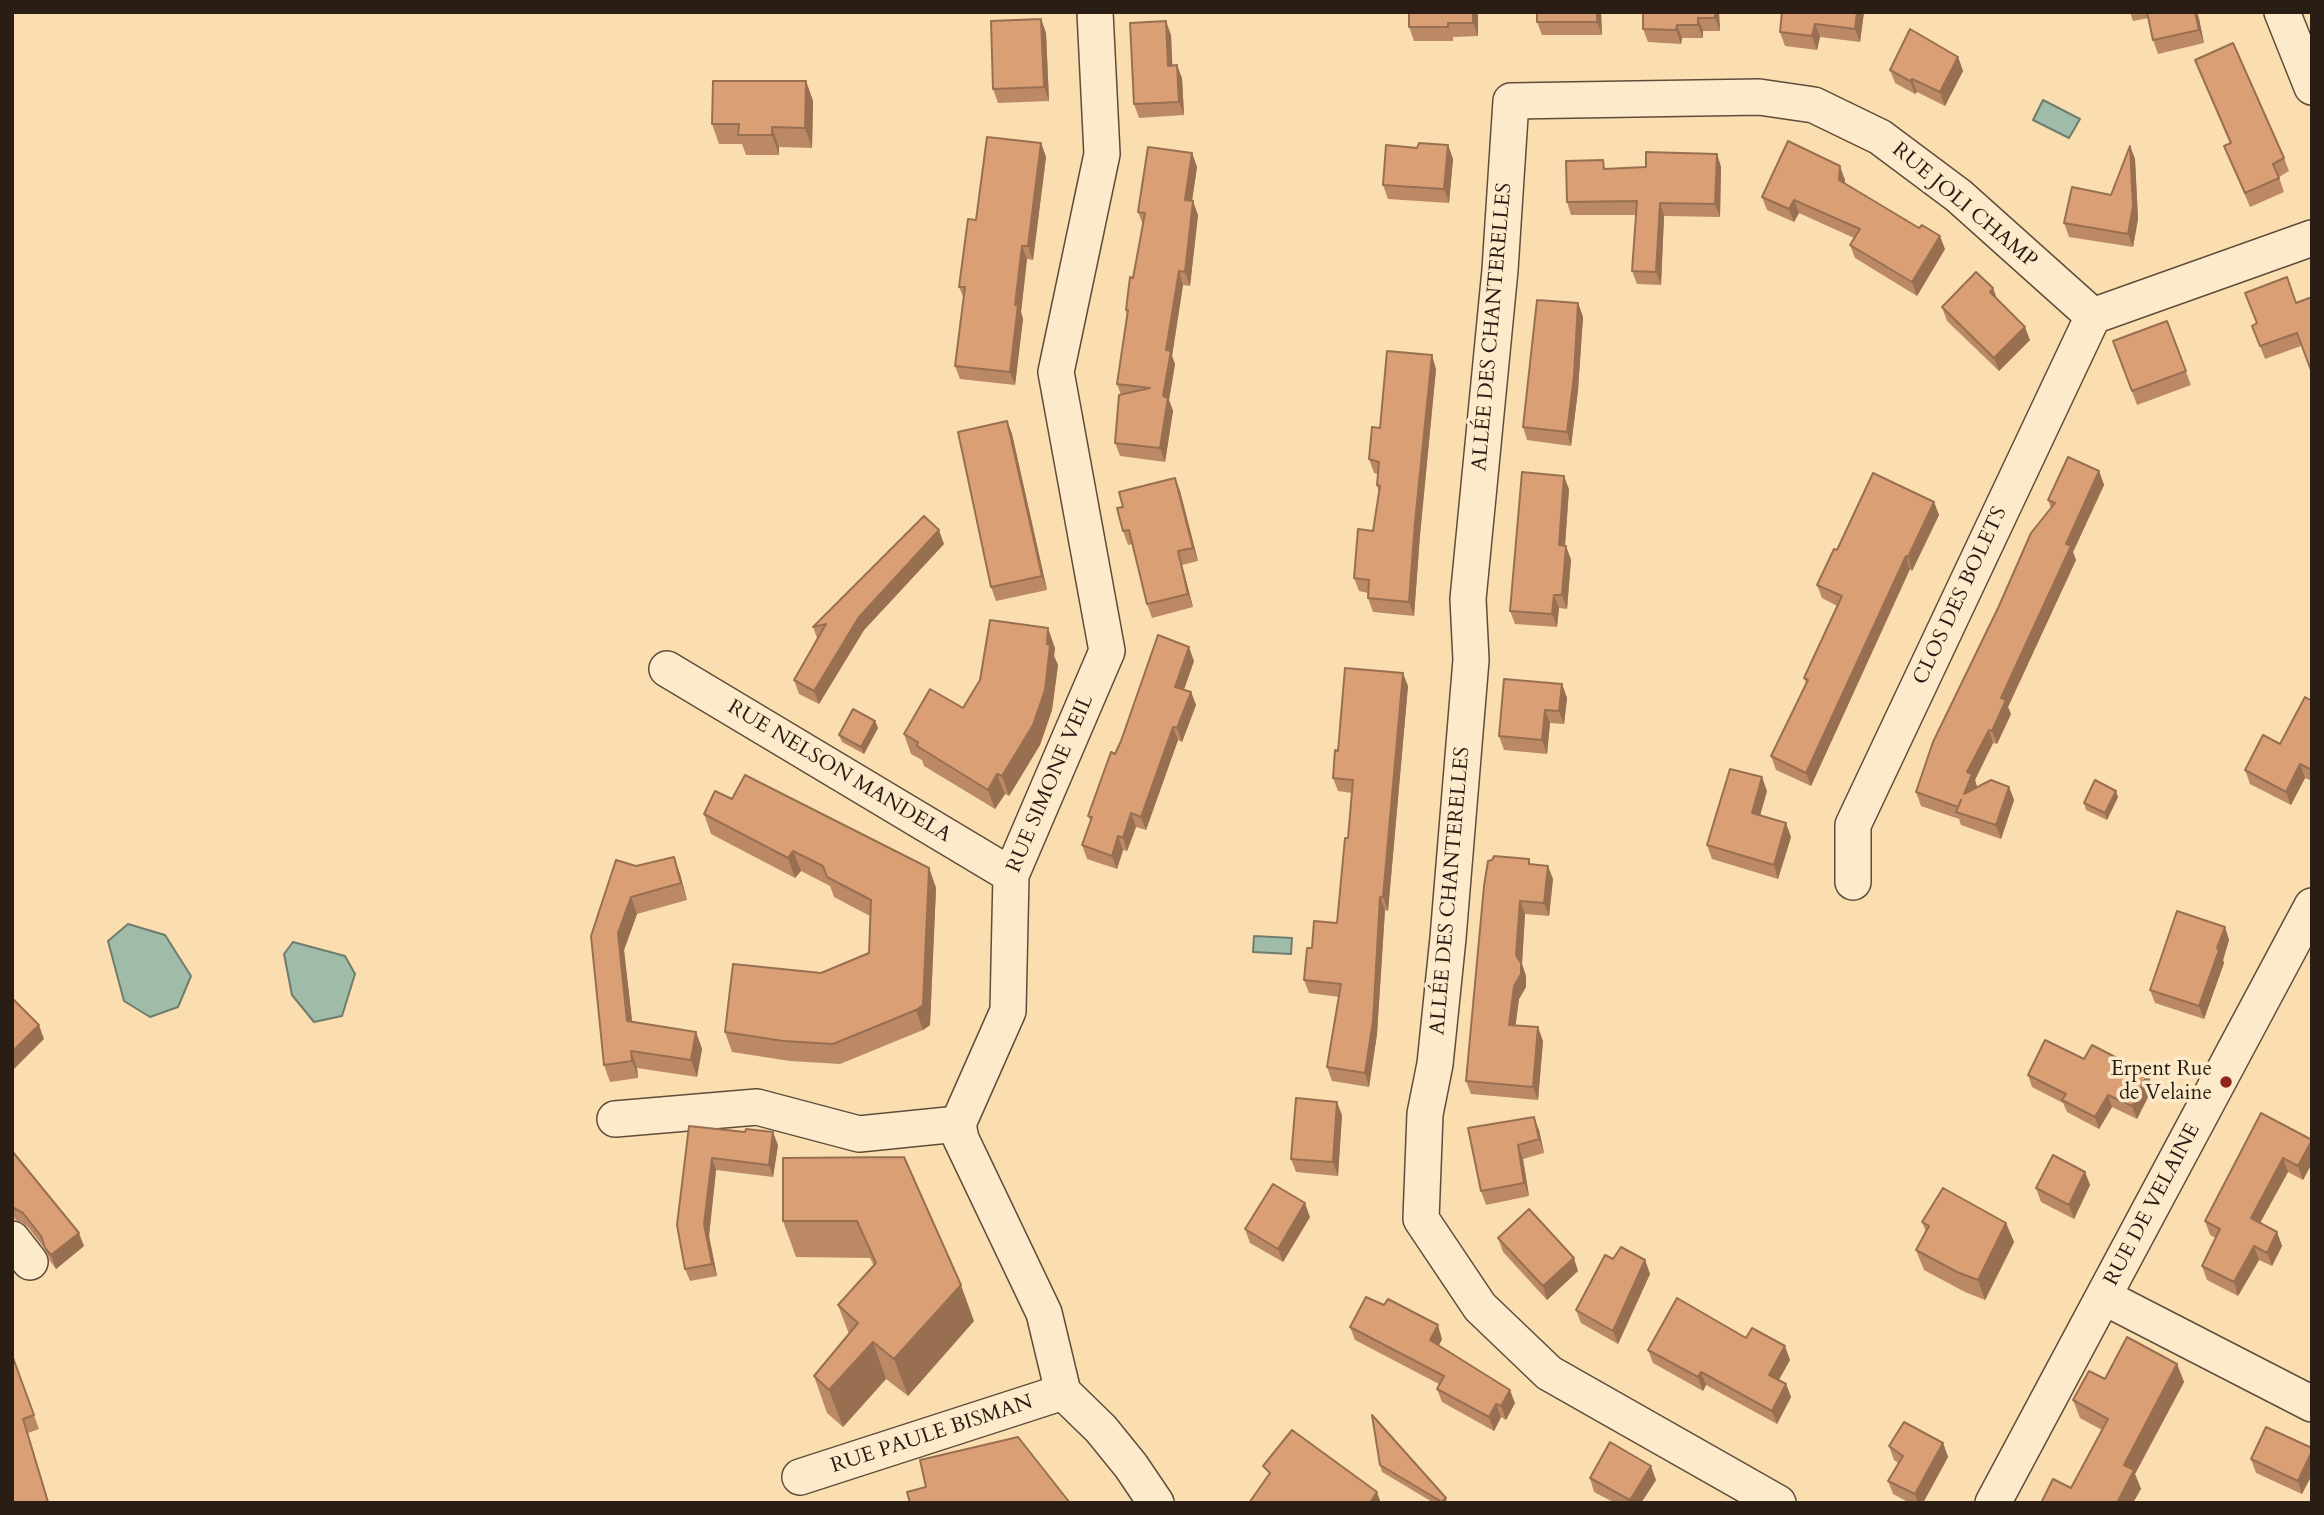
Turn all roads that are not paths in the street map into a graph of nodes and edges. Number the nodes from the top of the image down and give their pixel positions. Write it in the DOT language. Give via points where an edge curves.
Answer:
graph roads {
  1 [pos="1095,12"];
  2 [pos="2282,12"];
  3 [pos="2312,87"];
  4 [pos="1511,101"];
  5 [pos="2312,238"];
  6 [pos="2093,316"];
  7 [pos="667,669"];
  8 [pos="1011,875"];
  9 [pos="1853,882"];
  10 [pos="2312,906"];
  11 [pos="615,1119"];
  12 [pos="958,1124"];
  13 [pos="2104,1297"];
  14 [pos="1063,1392"];
  15 [pos="2312,1404"];
  16 [pos="800,1477"];
  17 [pos="1156,1503"];
  18 [pos="1778,1503"];
  19 [pos="1993,1503"];
  1 -- 8 [label="street, RUE SIMONE VEIL" via="1102,154 1056,372 1107,651"];
  2 -- 3 [label="street"];
  4 -- 6 [label="street, RUE JOLI CHAMP" via="1759,97 1814,105 1880,137 1959,196"];
  4 -- 18 [label="street, ALLÉE DES CHANTERELLES" via="1500,270 1468,599 1471,660 1435,1064 1425,1114 1422,1219 1480,1307 1549,1373"];
  5 -- 6 [label="street"];
  6 -- 9 [label="street, CLOS DES BOLETS" via="1853,825"];
  7 -- 8 [label="street, RUE NELSON MANDELA"];
  8 -- 12 [label="street, RUE SIMONE VEIL" via="1008,1011"];
  10 -- 13 [label="street, RUE DE VELAINE"];
  11 -- 12 [label="street" via="757,1107 859,1134"];
  12 -- 14 [label="street" via="1044,1313"];
  13 -- 15 [label="street"];
  13 -- 19 [label="street, RUE DE VELAINE"];
  14 -- 16 [label="street, RUE PAULE BISMAN"];
  14 -- 17 [label="street" via="1101,1429"];
}
